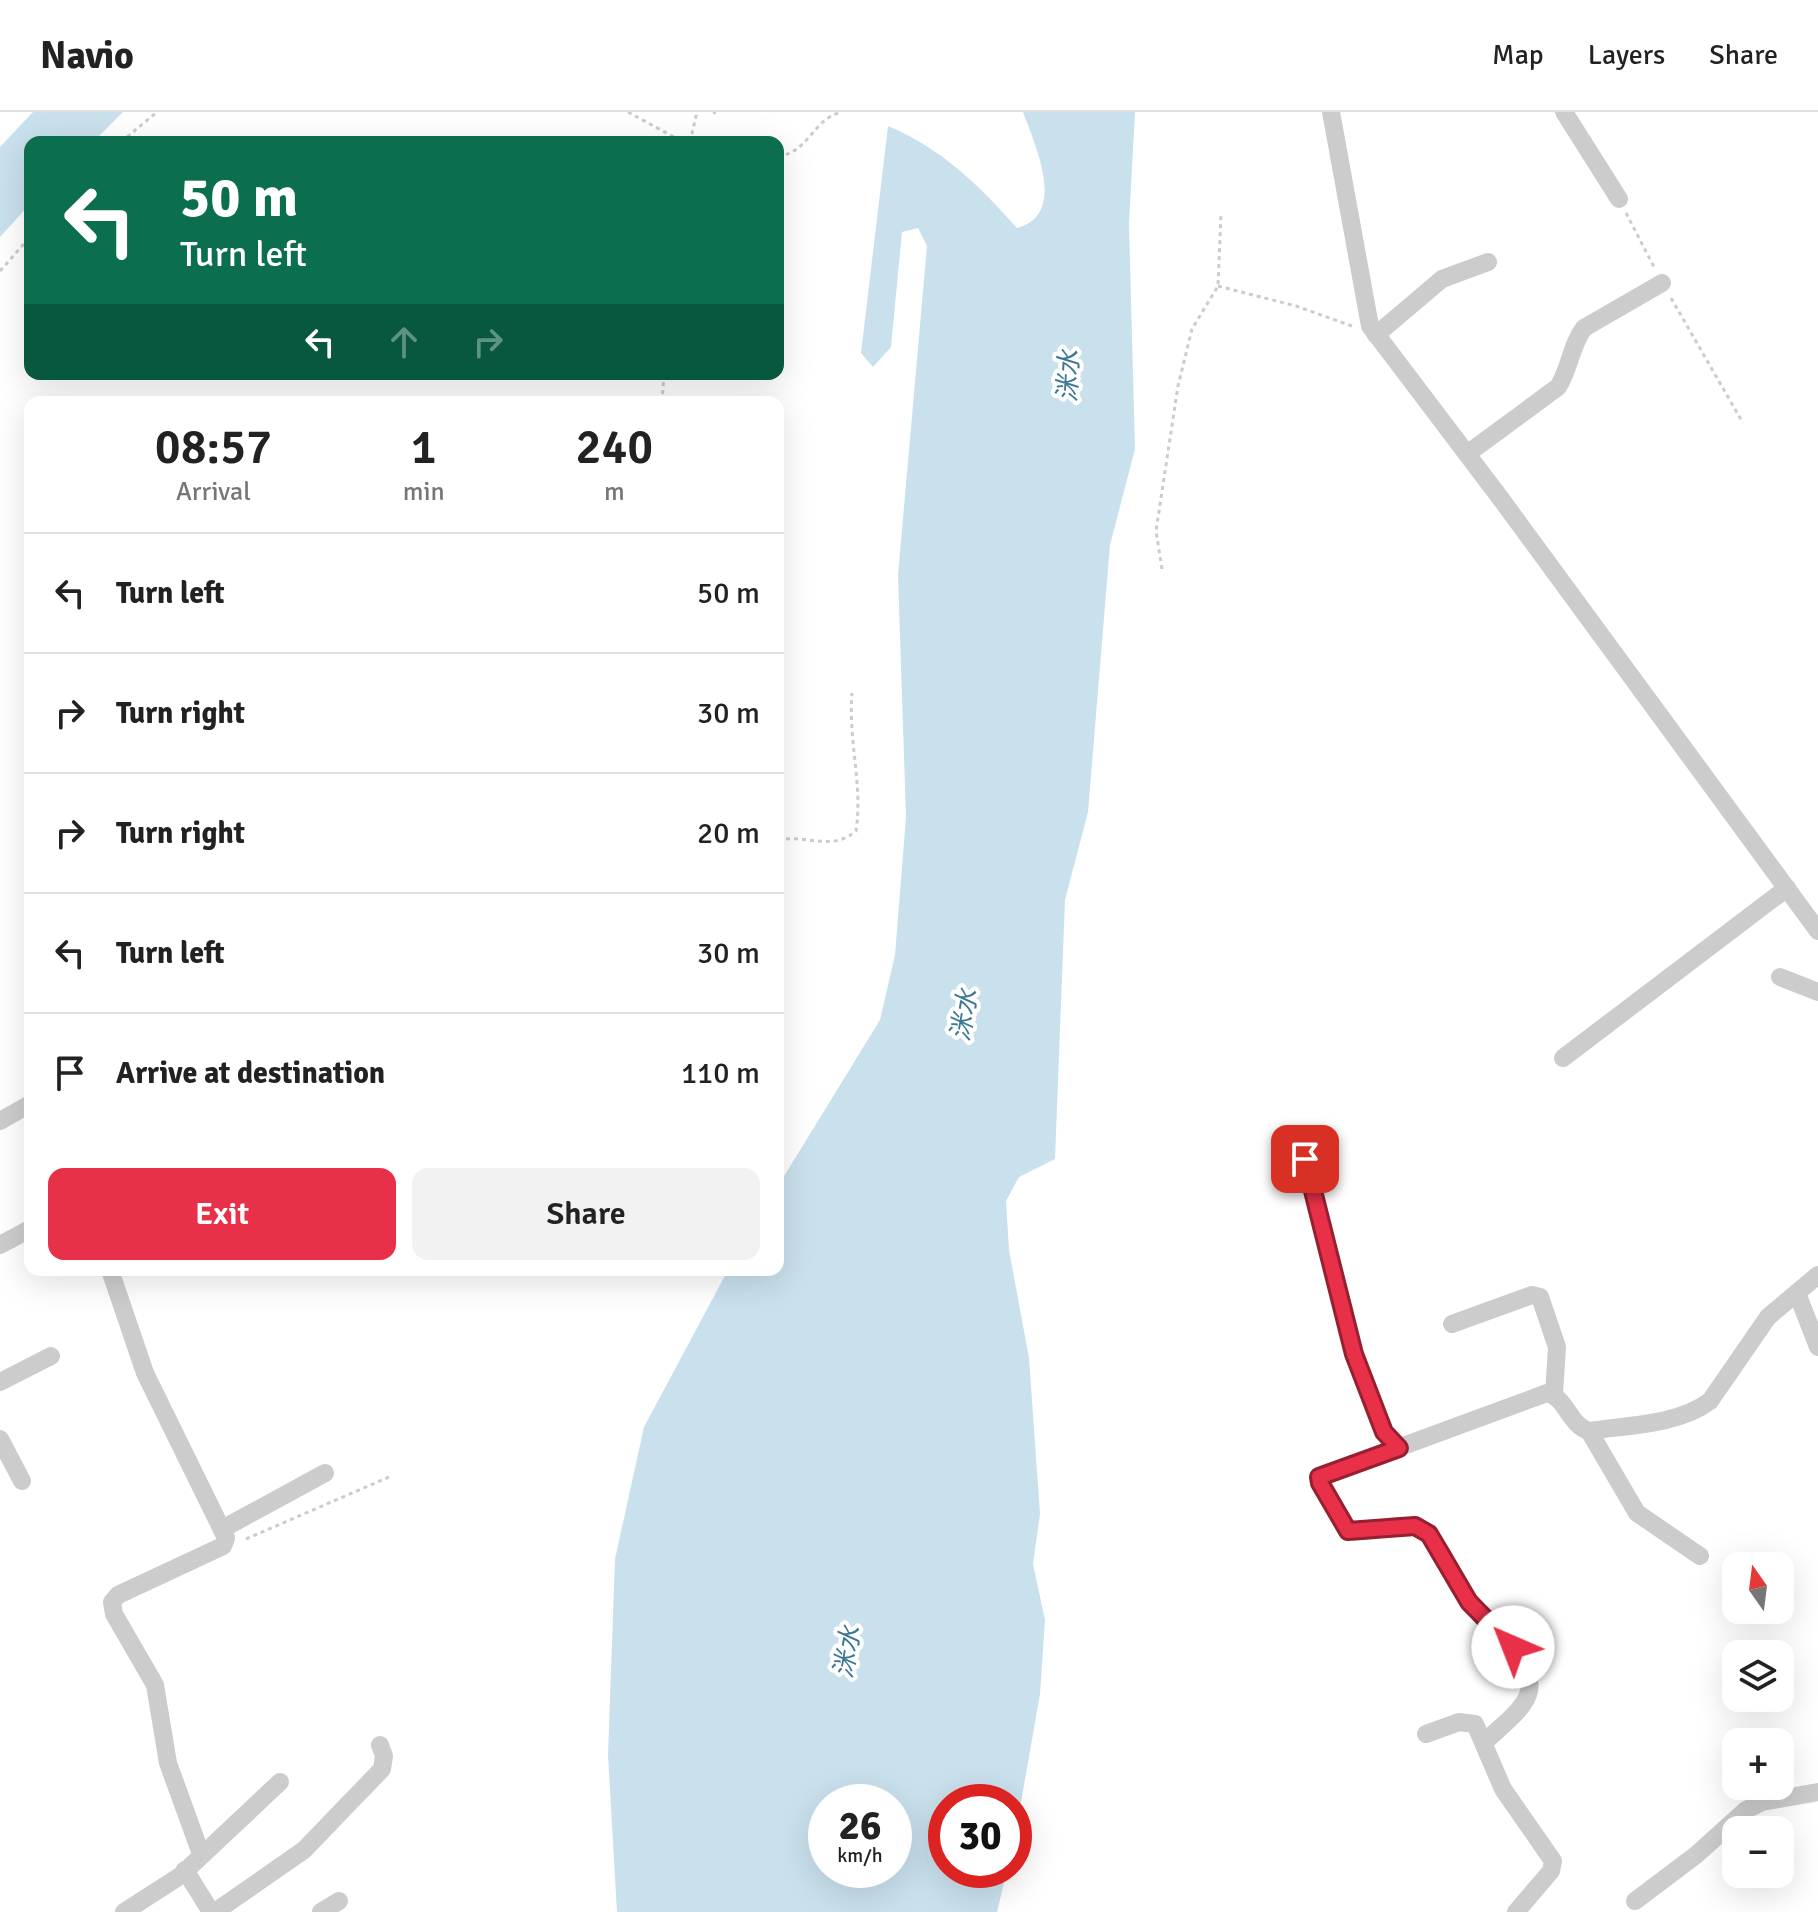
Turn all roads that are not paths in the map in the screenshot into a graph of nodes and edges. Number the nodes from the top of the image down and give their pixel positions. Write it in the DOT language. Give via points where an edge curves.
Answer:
graph roads {
  1 [pos="1331,112"];
  2 [pos="1564,112"];
  3 [pos="1619,199"];
  4 [pos="1488,262"];
  5 [pos="1662,283"];
  6 [pos="1376,335"];
  7 [pos="1467,454"];
  8 [pos="1787,888"];
  9 [pos="1818,931"];
  10 [pos="1780,977"];
  11 [pos="1818,992"];
  12 [pos="1563,1058"];
  13 [pos="24,1107"];
  14 [pos="0,1121"];
  15 [pos="1305,1159"];
  16 [pos="24,1232"];
  17 [pos="0,1245"];
  18 [pos="1818,1275"];
  19 [pos="112,1276"];
  20 [pos="1797,1293"];
  21 [pos="1452,1324"];
  22 [pos="1818,1347"];
  23 [pos="51,1356"];
  24 [pos="0,1382"];
  25 [pos="1554,1394"];
  26 [pos="1589,1431"];
  27 [pos="0,1439"];
  28 [pos="1399,1448"];
  29 [pos="325,1473"];
  30 [pos="22,1481"];
  31 [pos="224,1537"];
  32 [pos="1700,1556"];
  33 [pos="1426,1734"];
  34 [pos="1485,1742"];
  35 [pos="380,1745"];
  36 [pos="280,1782"];
  37 [pos="1818,1792"];
  38 [pos="201,1854"];
  39 [pos="185,1870"];
  40 [pos="339,1901"];
  41 [pos="1635,1901"];
  42 [pos="124,1912"];
  43 [pos="213,1912"];
  44 [pos="321,1912"];
  45 [pos="1516,1912"];
  1 -- 6 [label="street" via="1365,315"];
  2 -- 3 [label="street"];
  4 -- 6 [label="street" via="1442,279"];
  5 -- 7 [label="street" via="1584,328 1558,387"];
  6 -- 7 [label="street"];
  7 -- 8 [label="street"];
  8 -- 9 [label="street"];
  8 -- 12 [label="street"];
  10 -- 11 [label="street"];
  13 -- 14 [label="street"];
  15 -- 28 [label="street" via="1354,1354 1384,1432"];
  16 -- 17 [label="street"];
  18 -- 20 [label="street"];
  19 -- 31 [label="street" via="145,1373"];
  20 -- 22 [label="street"];
  20 -- 26 [label="street" via="1768,1317 1710,1401 1697,1411"];
  21 -- 25 [label="street" via="1532,1295 1540,1297 1557,1347"];
  23 -- 24 [label="street"];
  25 -- 26 [label="street" via="1580,1429"];
  25 -- 28 [label="street"];
  26 -- 32 [label="street" via="1637,1513"];
  27 -- 30 [label="street"];
  28 -- 34 [label="street" via="1319,1477 1320,1483 1348,1531 1415,1526 1429,1534 1469,1602 1513,1647 1530,1690"];
  29 -- 31 [label="street"];
  31 -- 38 [label="street" via="112,1602 155,1685 168,1763"];
  33 -- 34 [label="street" via="1459,1722 1475,1724"];
  34 -- 45 [label="street" via="1503,1789 1553,1861 1551,1871"];
  35 -- 43 [label="street" via="382,1769 304,1850"];
  36 -- 38 [label="street"];
  37 -- 41 [label="street" via="1746,1810"];
  38 -- 39 [label="street"];
  39 -- 42 [label="street"];
  39 -- 43 [label="street"];
  40 -- 44 [label="street"];
}
